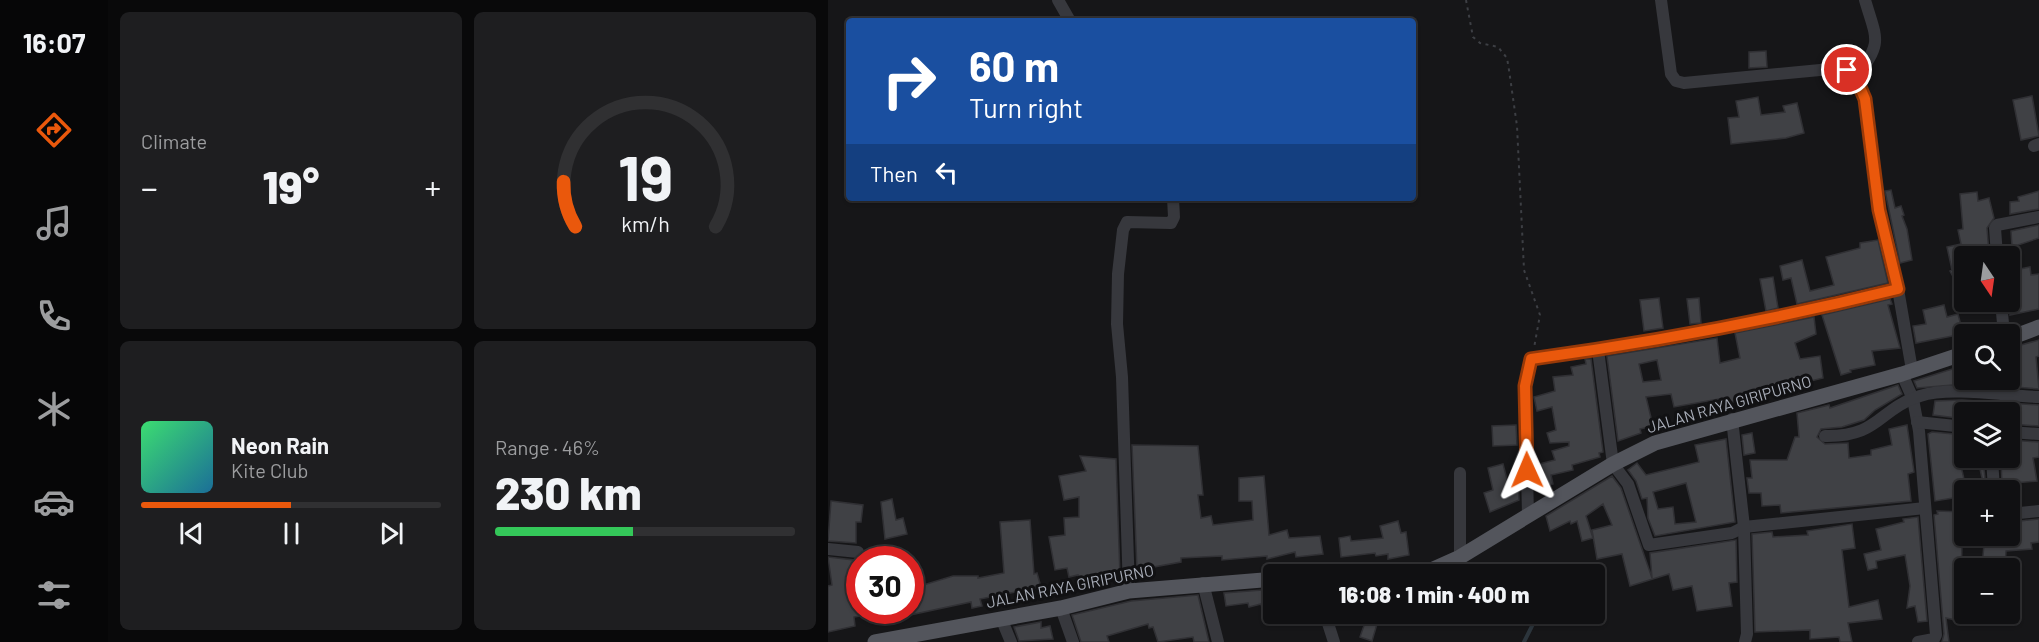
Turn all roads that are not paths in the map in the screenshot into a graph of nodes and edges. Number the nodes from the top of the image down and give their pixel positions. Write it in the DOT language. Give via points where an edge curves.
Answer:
graph roads {
  1 [pos="1058,0"];
  2 [pos="1661,0"];
  3 [pos="1865,0"];
  4 [pos="1068,18"];
  5 [pos="1856,78"];
  6 [pos="1173,201"];
  7 [pos="2039,217"];
  8 [pos="1996,246"];
  9 [pos="1898,289"];
  10 [pos="2039,327"];
  11 [pos="2020,334"];
  12 [pos="1598,350"];
  13 [pos="1954,357"];
  14 [pos="1907,372"];
  15 [pos="2039,397"];
  16 [pos="1914,403"];
  17 [pos="1732,419"];
  18 [pos="1917,422"];
  19 [pos="1954,426"];
  20 [pos="2020,433"];
  21 [pos="2039,434"];
  22 [pos="1825,436"];
  23 [pos="1613,464"];
  24 [pos="1460,473"];
  25 [pos="1925,508"];
  26 [pos="2039,511"];
  27 [pos="2020,513"];
  28 [pos="1528,515"];
  29 [pos="1744,527"];
  30 [pos="828,549"];
  31 [pos="846,551"];
  32 [pos="1460,557"];
  33 [pos="1444,564"];
  34 [pos="1263,580"];
  35 [pos="1203,583"];
  36 [pos="1129,591"];
  37 [pos="1061,608"];
  38 [pos="1001,618"];
  39 [pos="1328,624"];
  40 [pos="875,642"];
  41 [pos="1011,642"];
  42 [pos="1073,642"];
  43 [pos="1218,642"];
  44 [pos="1334,642"];
  45 [pos="1745,642"];
  46 [pos="1918,642"];
  1 -- 4 [label="street"];
  2 -- 5 [label="street" via="1671,74 1676,81 1841,68"];
  3 -- 5 [label="street" via="1876,41 1874,54"];
  5 -- 9 [label="street" via="1865,99 1879,210"];
  6 -- 36 [label="street" via="1171,223 1127,222 1118,274"];
  7 -- 8 [label="street" via="1997,225"];
  9 -- 12 [label="street" via="1796,314"];
  9 -- 14 [label="street"];
  10 -- 11 [label="main road"];
  12 -- 23 [label="street"];
  12 -- 28 [label="street" via="1531,359 1525,386"];
  13 -- 14 [label="main road, JALAN RAYA GIRIPURNO"];
  14 -- 16 [label="street"];
  14 -- 17 [label="main road, JALAN RAYA GIRIPURNO"];
  15 -- 16 [label="street" via="1926,394"];
  16 -- 18 [label="street"];
  16 -- 22 [label="street" via="1901,404 1865,430"];
  17 -- 23 [label="main road, JALAN RAYA GIRIPURNO" via="1665,439"];
  17 -- 29 [label="street"];
  18 -- 19 [label="street"];
  18 -- 25 [label="street"];
  20 -- 21 [label="street"];
  23 -- 28 [label="main road, JALAN RAYA GIRIPURNO"];
  23 -- 29 [label="street" via="1629,487 1650,546 1732,533"];
  24 -- 32 [label="street"];
  25 -- 29 [label="street"];
  25 -- 46 [label="street" via="1936,635 1934,639"];
  26 -- 27 [label="street"];
  28 -- 32 [label="main road, JALAN RAYA GIRIPURNO"];
  29 -- 45 [label="street" via="1748,634"];
  30 -- 31 [label="street"];
  32 -- 33 [label="main road, JALAN RAYA GIRIPURNO"];
  34 -- 35 [label="main road, JALAN RAYA GIRIPURNO"];
  35 -- 36 [label="main road, JALAN RAYA GIRIPURNO"];
  35 -- 43 [label="street"];
  36 -- 37 [label="main road, JALAN RAYA GIRIPURNO"];
  37 -- 38 [label="main road, JALAN RAYA GIRIPURNO"];
  37 -- 42 [label="street"];
  38 -- 40 [label="main road, JALAN RAYA GIRIPURNO"];
  38 -- 41 [label="street"];
  39 -- 44 [label="street"];
}
